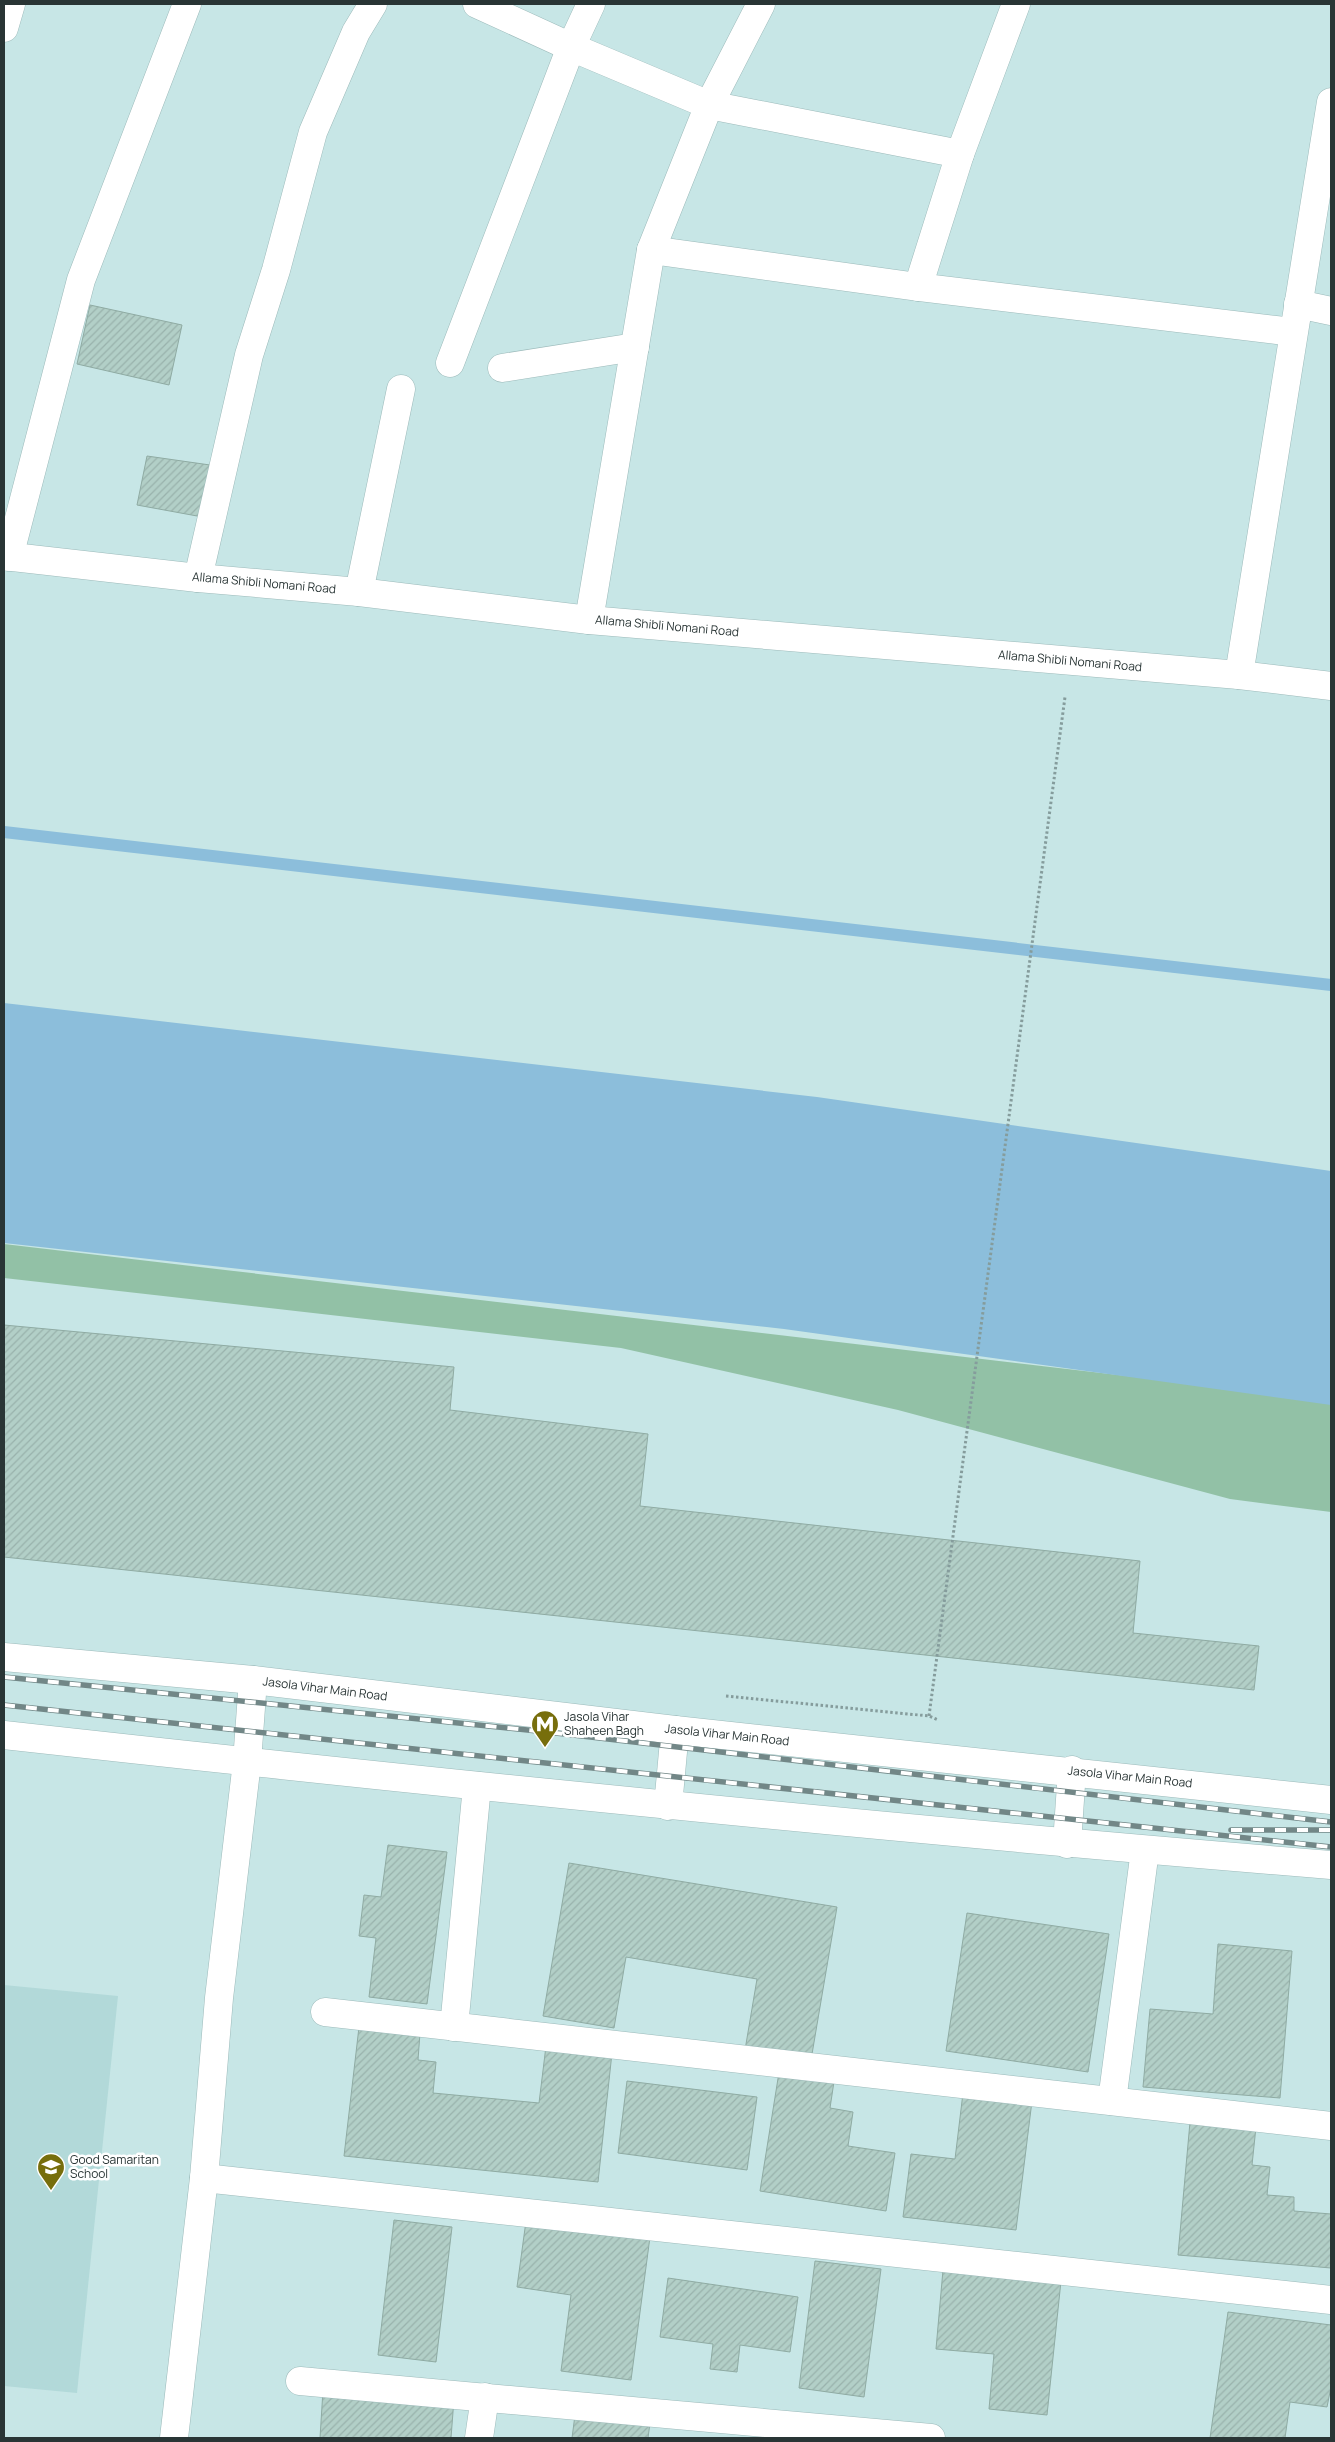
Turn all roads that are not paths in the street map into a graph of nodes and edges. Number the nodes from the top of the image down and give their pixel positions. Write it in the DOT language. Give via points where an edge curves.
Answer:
graph roads {
  1 [pos="12,4"];
  2 [pos="187,4"];
  3 [pos="373,4"];
  4 [pos="477,4"];
  5 [pos="592,4"];
  6 [pos="761,4"];
  7 [pos="1016,4"];
  8 [pos="4,28"];
  9 [pos="571,48"];
  10 [pos="1331,102"];
  11 [pos="709,105"];
  12 [pos="960,154"];
  13 [pos="651,250"];
  14 [pos="918,287"];
  15 [pos="1298,304"];
  16 [pos="1331,311"];
  17 [pos="1292,332"];
  18 [pos="635,347"];
  19 [pos="450,363"];
  20 [pos="502,368"];
  21 [pos="401,389"];
  22 [pos="6,557"];
  23 [pos="198,578"];
  24 [pos="359,592"];
  25 [pos="589,620"];
  26 [pos="1239,675"];
  27 [pos="1331,686"];
  28 [pos="4,1657"];
  29 [pos="253,1680"];
  30 [pos="675,1730"];
  31 [pos="4,1735"];
  32 [pos="247,1762"];
  33 [pos="1072,1770"];
  34 [pos="477,1786"];
  35 [pos="1331,1800"];
  36 [pos="668,1806"];
  37 [pos="1067,1844"];
  38 [pos="1146,1850"];
  39 [pos="1331,1865"];
  40 [pos="325,2012"];
  41 [pos="454,2027"];
  42 [pos="1112,2102"];
  43 [pos="1331,2126"];
  44 [pos="204,2178"];
  45 [pos="1331,2300"];
  46 [pos="300,2381"];
  47 [pos="485,2397"];
  48 [pos="879,2436"];
  49 [pos="174,2438"];
  50 [pos="479,2438"];
  51 [pos="931,2438"];
  1 -- 8 [label="street"];
  2 -- 22 [label="street" via="81,280"];
  3 -- 23 [label="street" via="356,32 314,132 249,355"];
  4 -- 9 [label="street"];
  5 -- 9 [label="street"];
  6 -- 11 [label="street"];
  7 -- 12 [label="street"];
  9 -- 11 [label="street"];
  9 -- 19 [label="street"];
  10 -- 15 [label="street"];
  11 -- 12 [label="street"];
  11 -- 13 [label="street"];
  12 -- 14 [label="street"];
  13 -- 14 [label="street"];
  13 -- 18 [label="street"];
  14 -- 17 [label="street"];
  15 -- 16 [label="street"];
  15 -- 17 [label="street"];
  17 -- 26 [label="street"];
  18 -- 20 [label="street"];
  18 -- 25 [label="street"];
  21 -- 24 [label="street"];
  22 -- 23 [label="street, Allama Shibli Nomani Road"];
  23 -- 24 [label="street, Allama Shibli Nomani Road"];
  24 -- 25 [label="street, Allama Shibli Nomani Road"];
  25 -- 26 [label="street, Allama Shibli Nomani Road"];
  26 -- 27 [label="street, Allama Shibli Nomani Road"];
  28 -- 29 [label="street, Jasola Vihar Main Road"];
  29 -- 30 [label="street, Jasola Vihar Main Road"];
  29 -- 32 [label="street"];
  30 -- 33 [label="street, Jasola Vihar Main Road"];
  30 -- 36 [label="street"];
  31 -- 32 [label="street"];
  32 -- 34 [label="street"];
  32 -- 44 [label="street" via="219,1998"];
  33 -- 35 [label="street, Jasola Vihar Main Road"];
  33 -- 37 [label="street"];
  34 -- 36 [label="street"];
  34 -- 41 [label="street"];
  36 -- 37 [label="street"];
  37 -- 38 [label="street"];
  38 -- 39 [label="street"];
  38 -- 42 [label="street"];
  40 -- 41 [label="street"];
  41 -- 42 [label="street"];
  42 -- 43 [label="street"];
  44 -- 45 [label="street"];
  44 -- 49 [label="street"];
  46 -- 47 [label="street"];
  47 -- 48 [label="street"];
  47 -- 50 [label="street"];
  48 -- 51 [label="street"];
}
